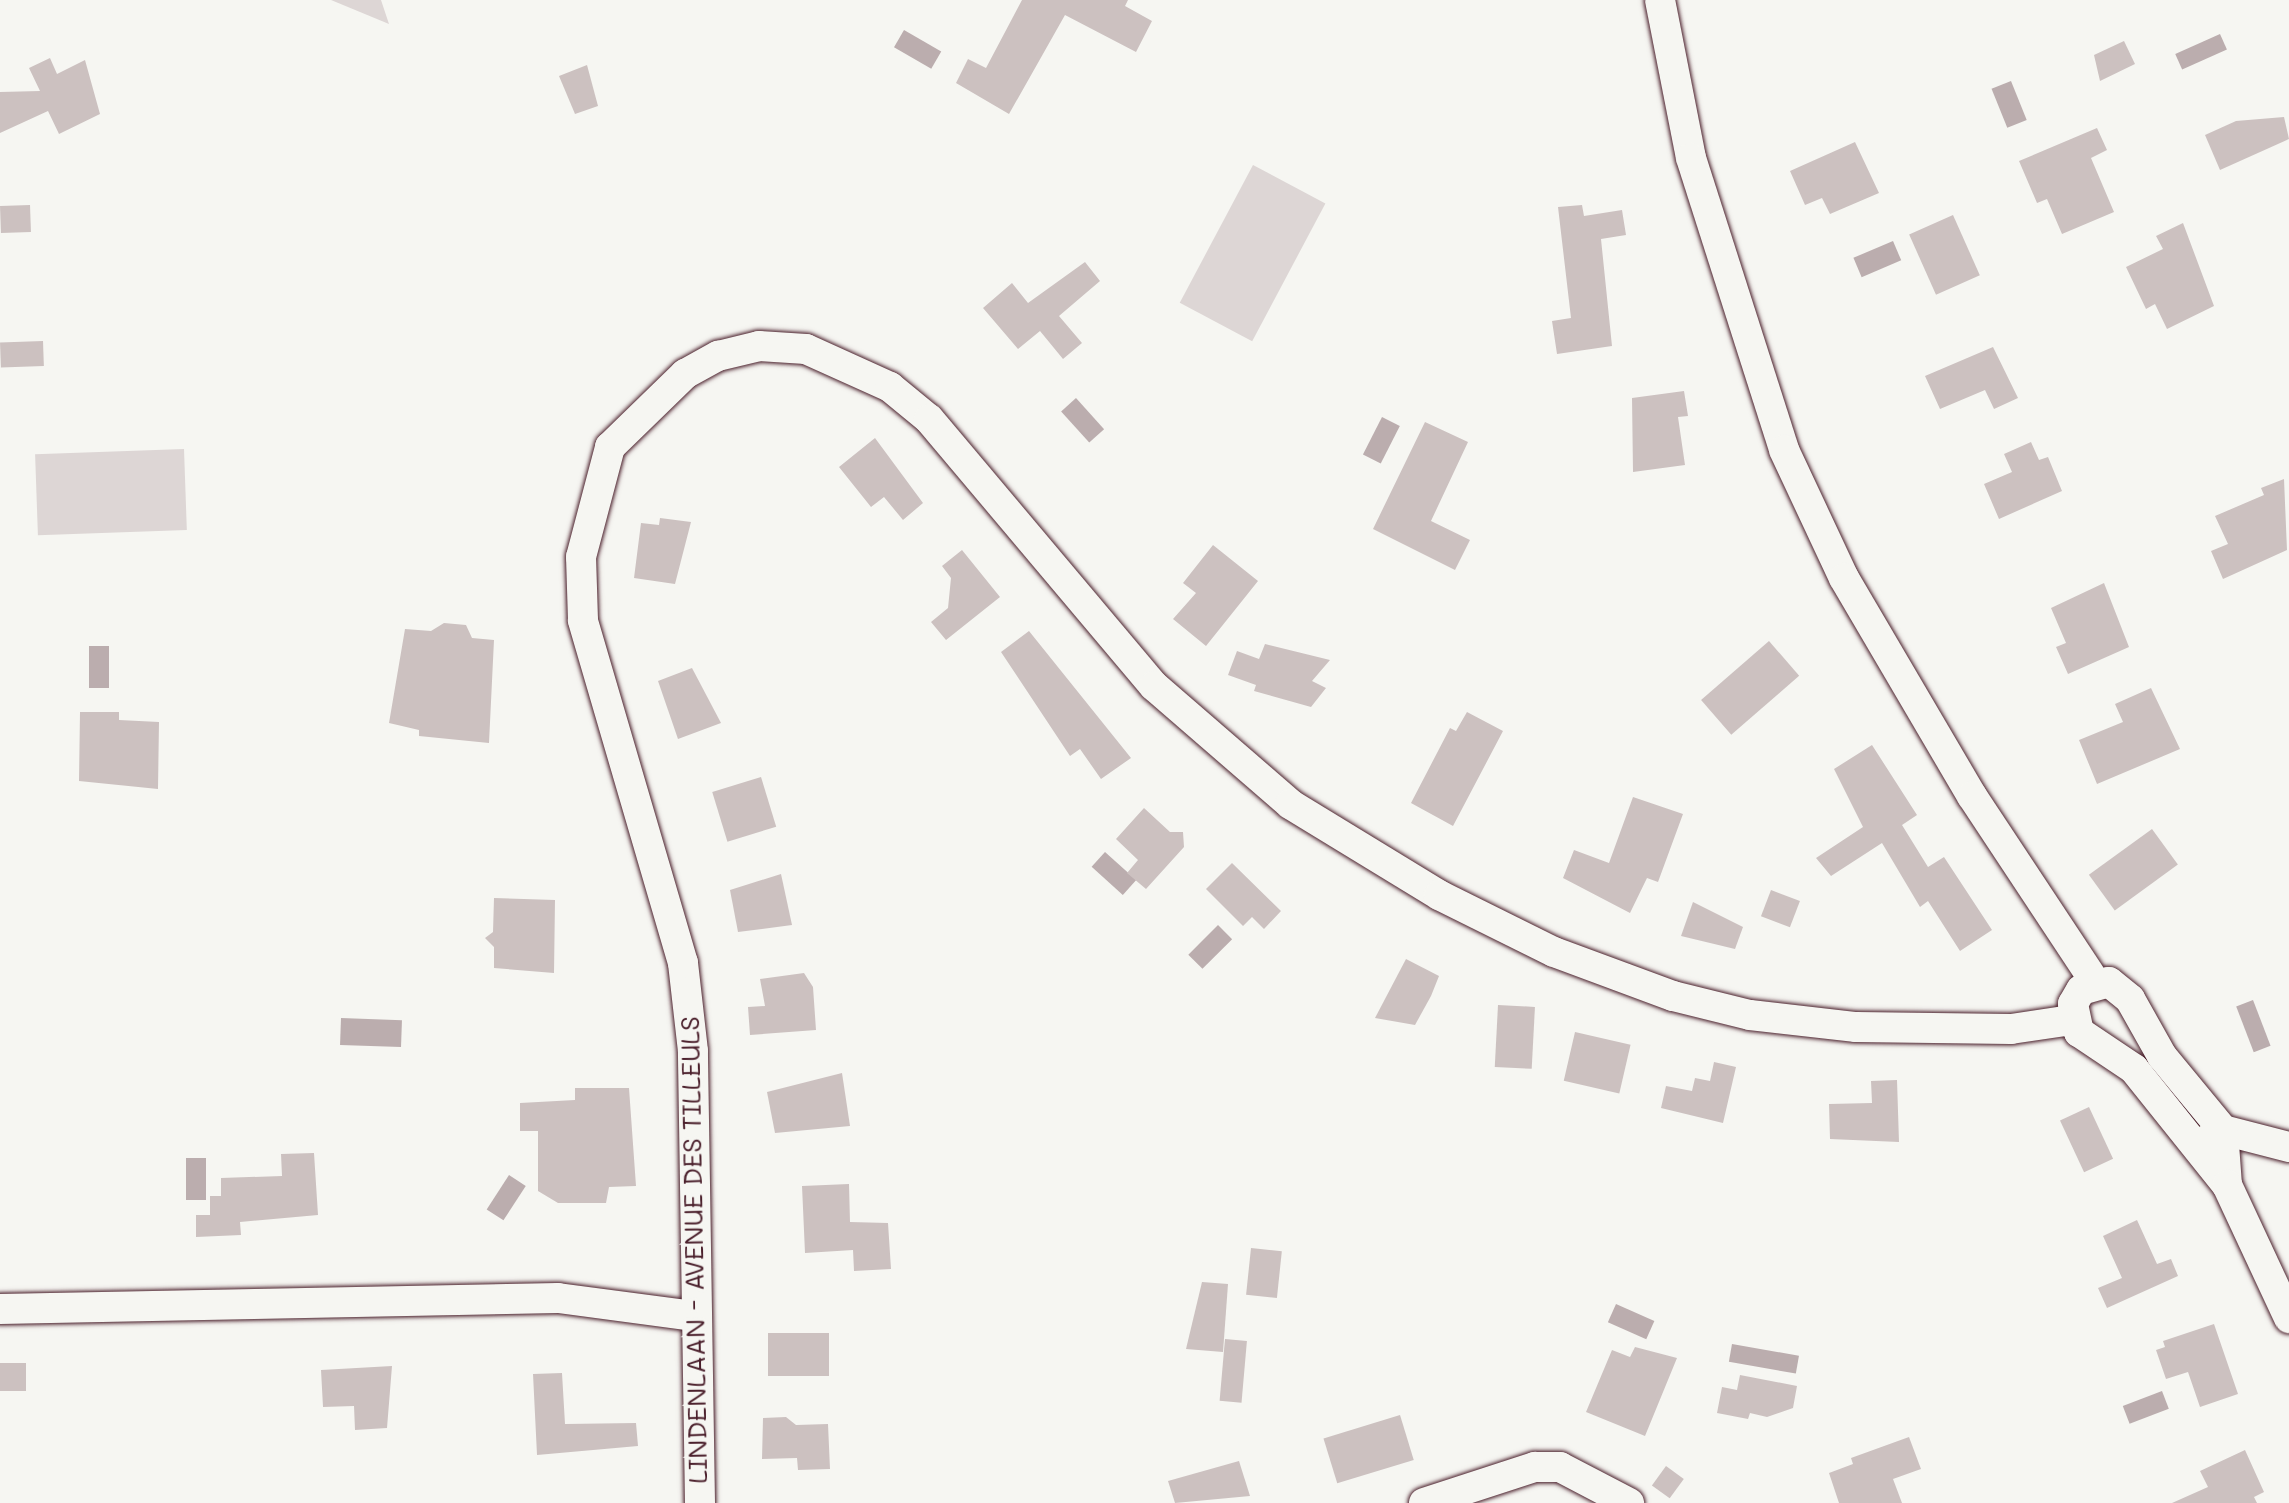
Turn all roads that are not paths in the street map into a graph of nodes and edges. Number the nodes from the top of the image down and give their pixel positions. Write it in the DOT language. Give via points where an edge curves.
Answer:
graph roads {
  1 [pos="1660,0"];
  2 [pos="2095,982"];
  3 [pos="2133,1012"];
  4 [pos="2072,1020"];
  5 [pos="2103,1044"];
  6 [pos="2223,1130"];
  7 [pos="2289,1147"];
  8 [pos="2199,1150"];
  9 [pos="2227,1185"];
  10 [pos="0,1309"];
  11 [pos="693,1316"];
  12 [pos="2289,1318"];
  13 [pos="700,1503"];
  14 [pos="1424,1503"];
  15 [pos="1629,1503"];
  1 -- 2 [label="street" via="1691,158 1784,450 1844,578 1972,796"];
  2 -- 3 [label="street" via="2121,988"];
  2 -- 4 [label="street" via="2081,990"];
  3 -- 5 [label="street" via="2129,1027"];
  3 -- 6 [label="street"];
  4 -- 5 [label="street" via="2079,1032"];
  4 -- 11 [label="street, LINDENLAAN - AVENUE DES TILLEULS" via="2011,1029 1856,1027 1750,1015 1673,996 1554,952 1439,895 1290,804 1154,686 929,419 890,387 806,349 759,346 718,356 685,374 610,447 581,557 587,634 683,963 693,1051"];
  5 -- 8 [label="street" via="2134,1069"];
  6 -- 7 [label="street"];
  6 -- 8 [label="street"];
  6 -- 9 [label="street"];
  8 -- 9 [label="street"];
  9 -- 12 [label="street"];
  10 -- 11 [label="street" via="558,1298"];
  11 -- 13 [label="street, LINDENLAAN - AVENUE DES TILLEULS"];
  14 -- 15 [label="street" via="1535,1467 1560,1467"];
}
